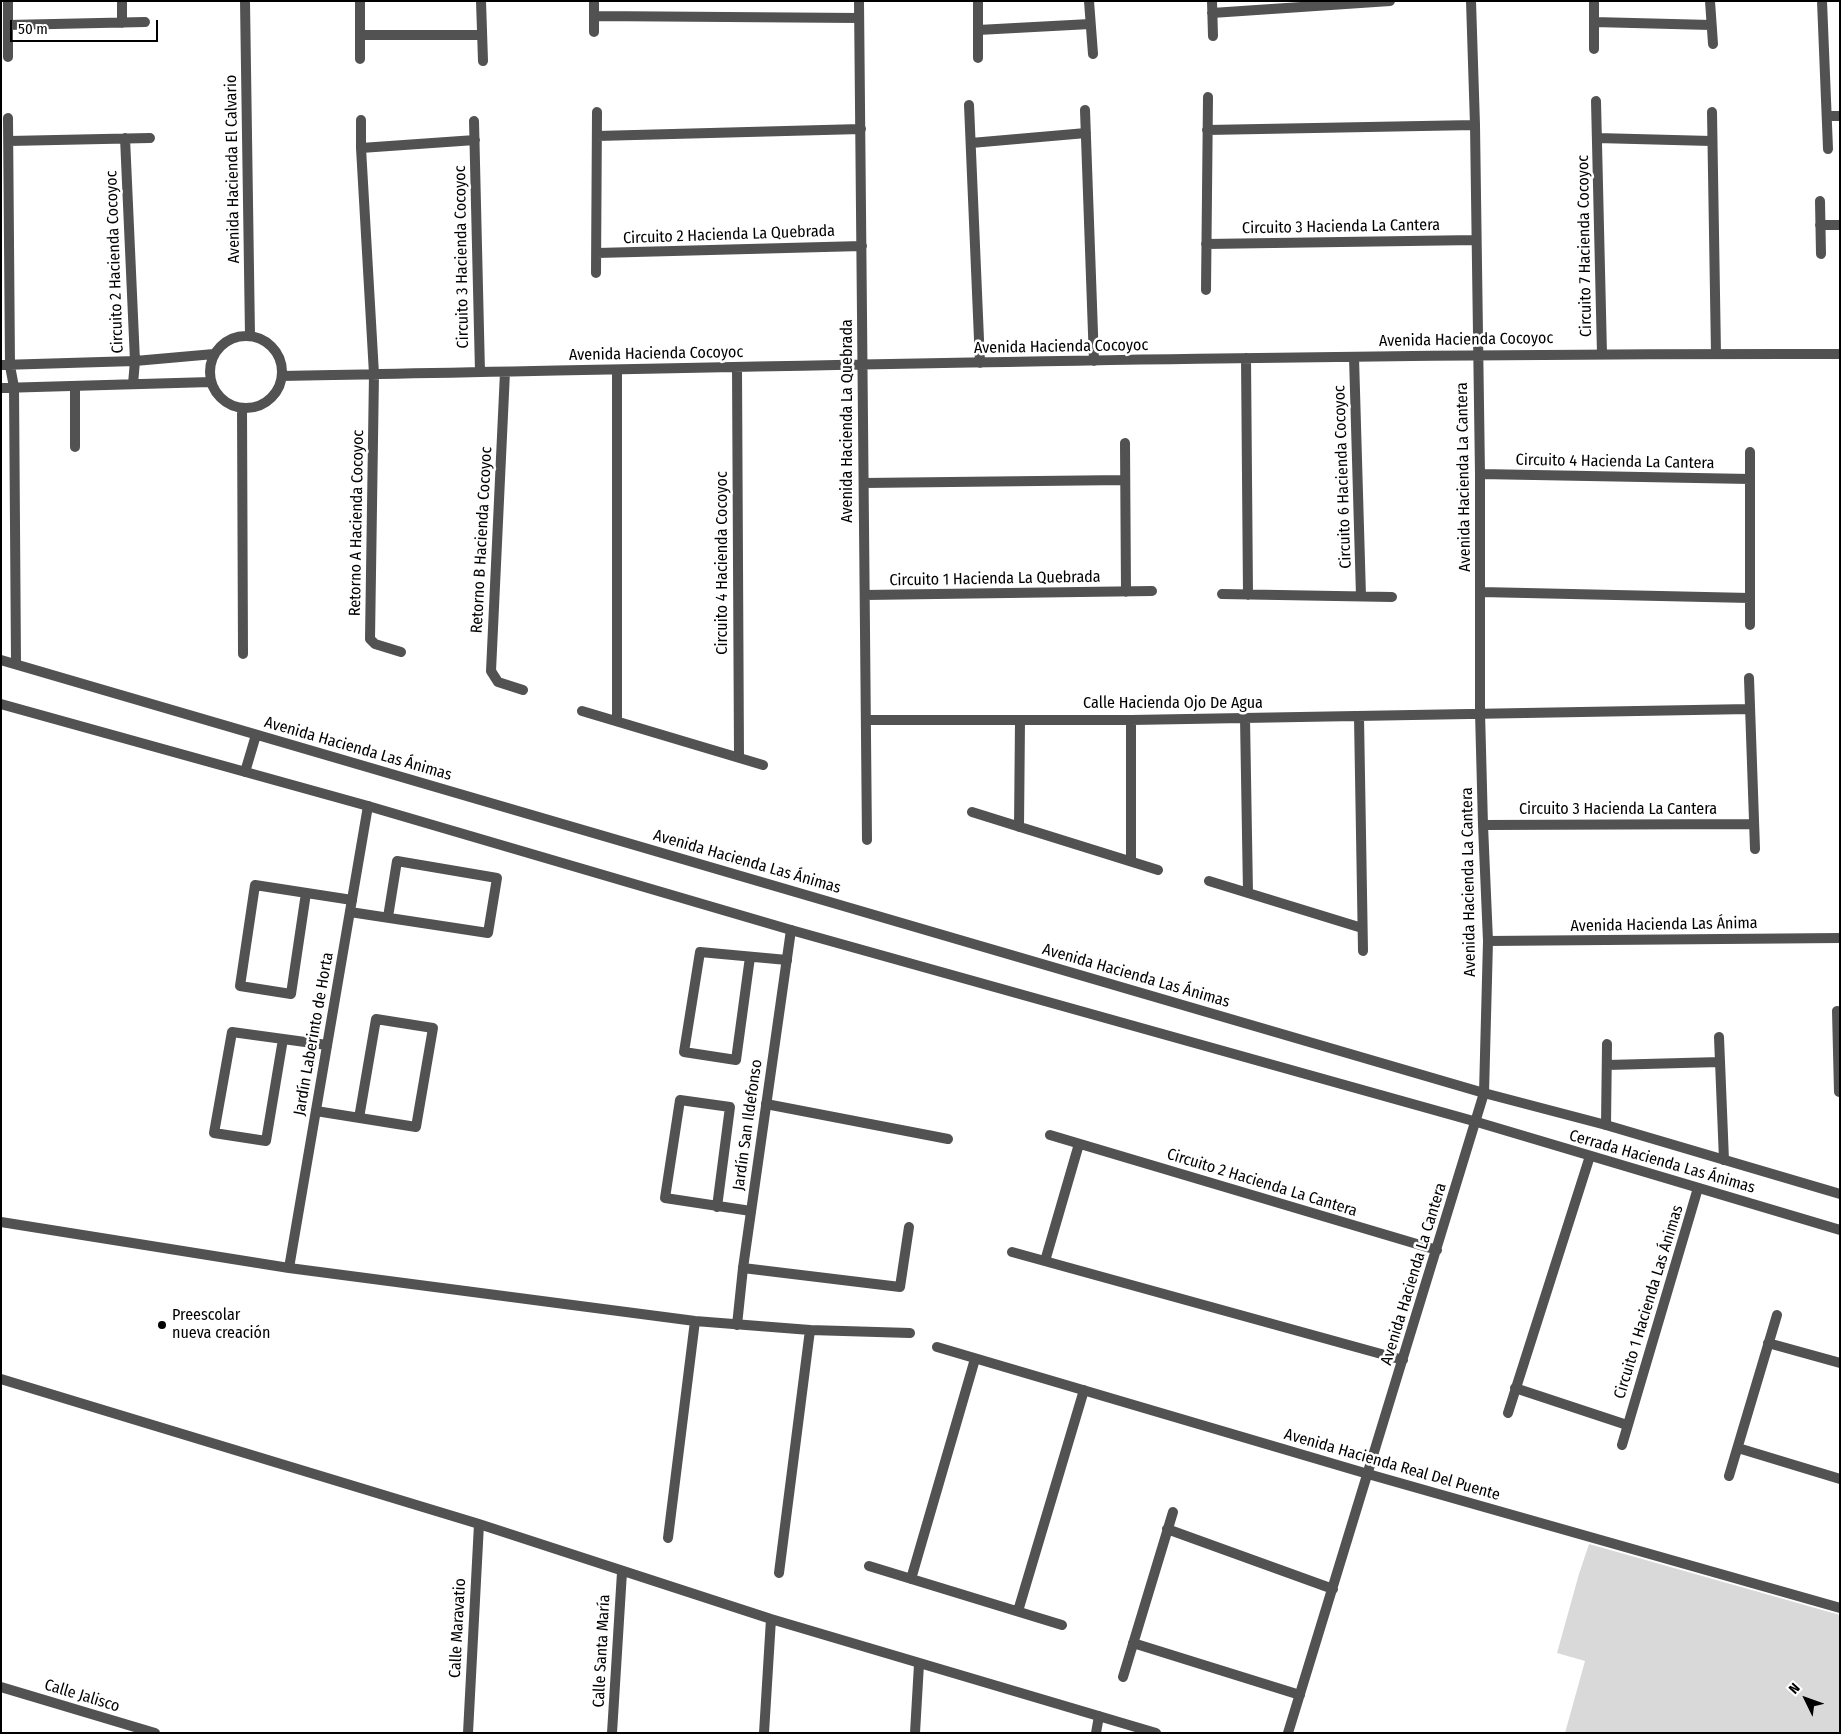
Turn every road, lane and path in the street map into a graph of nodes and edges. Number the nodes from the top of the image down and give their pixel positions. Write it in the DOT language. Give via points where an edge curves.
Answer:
graph roads {
  1 [pos="8,1"];
  2 [pos="122,1"];
  3 [pos="245,1"];
  4 [pos="360,1"];
  5 [pos="481,1"];
  6 [pos="594,1"];
  7 [pos="859,1"];
  8 [pos="978,1"];
  9 [pos="1090,1"];
  10 [pos="1212,1"];
  11 [pos="1390,1"];
  12 [pos="1471,1"];
  13 [pos="1594,1"];
  14 [pos="1710,1"];
  15 [pos="1822,1"];
  16 [pos="1212,13"];
  17 [pos="594,16"];
  18 [pos="860,18"];
  19 [pos="145,22"];
  20 [pos="1594,22"];
  21 [pos="122,23"];
  22 [pos="8,24"];
  23 [pos="1090,24"];
  24 [pos="1711,25"];
  25 [pos="978,30"];
  26 [pos="594,32"];
  27 [pos="360,35"];
  28 [pos="482,35"];
  29 [pos="1213,36"];
  30 [pos="1712,44"];
  31 [pos="1594,49"];
  32 [pos="1092,54"];
  33 [pos="8,57"];
  34 [pos="978,58"];
  35 [pos="360,60"];
  36 [pos="482,61"];
  37 [pos="1208,97"];
  38 [pos="1596,101"];
  39 [pos="969,105"];
  40 [pos="1085,110"];
  41 [pos="597,112"];
  42 [pos="1712,112"];
  43 [pos="1827,116"];
  44 [pos="1840,116"];
  45 [pos="8,118"];
  46 [pos="362,120"];
  47 [pos="474,121"];
  48 [pos="1474,125"];
  49 [pos="861,129"];
  50 [pos="1207,130"];
  51 [pos="1086,133"];
  52 [pos="597,136"];
  53 [pos="125,138"];
  54 [pos="150,138"];
  55 [pos="1597,138"];
  56 [pos="475,140"];
  57 [pos="9,141"];
  58 [pos="1712,141"];
  59 [pos="971,143"];
  60 [pos="361,148"];
  61 [pos="1828,149"];
  62 [pos="1820,201"];
  63 [pos="1820,225"];
  64 [pos="1840,225"];
  65 [pos="1476,240"];
  66 [pos="1206,244"];
  67 [pos="862,246"];
  68 [pos="597,254"];
  69 [pos="1821,254"];
  70 [pos="596,273"];
  71 [pos="1206,290"];
  72 [pos="250,336"];
  73 [pos="214,354"];
  74 [pos="1602,354"];
  75 [pos="1716,354"];
  76 [pos="1840,354"];
  77 [pos="1478,356"];
  78 [pos="1354,357"];
  79 [pos="1246,358"];
  80 [pos="1094,361"];
  81 [pos="135,362"];
  82 [pos="980,363"];
  83 [pos="863,365"];
  84 [pos="6,366"];
  85 [pos="737,368"];
  86 [pos="617,370"];
  87 [pos="480,372"];
  88 [pos="505,372"];
  89 [pos="374,374"];
  90 [pos="282,376"];
  91 [pos="211,382"];
  92 [pos="133,384"];
  93 [pos="75,386"];
  94 [pos="1,388"];
  95 [pos="14,388"];
  96 [pos="242,408"];
  97 [pos="1125,444"];
  98 [pos="75,448"];
  99 [pos="1750,452"];
  100 [pos="1480,474"];
  101 [pos="1750,479"];
  102 [pos="1125,480"];
  103 [pos="864,483"];
  104 [pos="1152,591"];
  105 [pos="1126,592"];
  106 [pos="1481,592"];
  107 [pos="1222,594"];
  108 [pos="1248,594"];
  109 [pos="865,595"];
  110 [pos="1361,596"];
  111 [pos="1392,597"];
  112 [pos="1750,598"];
  113 [pos="1750,625"];
  114 [pos="401,652"];
  115 [pos="243,654"];
  116 [pos="1,660"];
  117 [pos="16,664"];
  118 [pos="1749,678"];
  119 [pos="523,690"];
  120 [pos="1,704"];
  121 [pos="1750,709"];
  122 [pos="582,711"];
  123 [pos="1480,712"];
  124 [pos="1359,717"];
  125 [pos="1245,718"];
  126 [pos="866,720"];
  127 [pos="1020,720"];
  128 [pos="1130,720"];
  129 [pos="617,721"];
  130 [pos="256,735"];
  131 [pos="739,758"];
  132 [pos="763,765"];
  133 [pos="245,772"];
  134 [pos="368,806"];
  135 [pos="972,812"];
  136 [pos="1754,824"];
  137 [pos="1483,825"];
  138 [pos="1019,826"];
  139 [pos="868,840"];
  140 [pos="1755,849"];
  141 [pos="1131,861"];
  142 [pos="1158,870"];
  143 [pos="1209,881"];
  144 [pos="306,893"];
  145 [pos="1248,893"];
  146 [pos="352,900"];
  147 [pos="350,912"];
  148 [pos="388,917"];
  149 [pos="1362,928"];
  150 [pos="791,930"];
  151 [pos="1840,938"];
  152 [pos="1488,942"];
  153 [pos="1362,951"];
  154 [pos="750,957"];
  155 [pos="787,960"];
  156 [pos="1837,1011"];
  157 [pos="1719,1037"];
  158 [pos="283,1039"];
  159 [pos="1607,1044"];
  160 [pos="327,1045"];
  161 [pos="1720,1062"];
  162 [pos="1839,1064"];
  163 [pos="1607,1065"];
  164 [pos="1839,1092"];
  165 [pos="1484,1093"];
  166 [pos="766,1104"];
  167 [pos="316,1111"];
  168 [pos="359,1118"];
  169 [pos="1477,1122"];
  170 [pos="1606,1125"];
  171 [pos="1050,1135"];
  172 [pos="948,1139"];
  173 [pos="1079,1144"];
  174 [pos="1590,1156"];
  175 [pos="1724,1160"];
  176 [pos="1698,1188"];
  177 [pos="1840,1194"];
  178 [pos="717,1207"];
  179 [pos="751,1211"];
  180 [pos="1,1222"];
  181 [pos="909,1226"];
  182 [pos="1840,1230"];
  183 [pos="1437,1250"];
  184 [pos="1012,1252"];
  185 [pos="1045,1261"];
  186 [pos="289,1268"];
  187 [pos="743,1268"];
  188 [pos="1777,1315"];
  189 [pos="695,1321"];
  190 [pos="737,1325"];
  191 [pos="810,1330"];
  192 [pos="910,1333"];
  193 [pos="1768,1343"];
  194 [pos="936,1347"];
  195 [pos="975,1358"];
  196 [pos="1403,1360"];
  197 [pos="1840,1363"];
  198 [pos="1,1379"];
  199 [pos="1516,1388"];
  200 [pos="1084,1390"];
  201 [pos="1508,1413"];
  202 [pos="1627,1425"];
  203 [pos="1622,1445"];
  204 [pos="1738,1448"];
  205 [pos="1368,1474"];
  206 [pos="1729,1476"];
  207 [pos="1840,1479"];
  208 [pos="1173,1512"];
  209 [pos="479,1524"];
  210 [pos="1167,1529"];
  211 [pos="668,1538"];
  212 [pos="869,1566"];
  213 [pos="622,1572"];
  214 [pos="779,1573"];
  215 [pos="911,1578"];
  216 [pos="1332,1589"];
  217 [pos="1840,1608"];
  218 [pos="1018,1611"];
  219 [pos="771,1619"];
  220 [pos="1062,1625"];
  221 [pos="1133,1643"];
  222 [pos="919,1664"];
  223 [pos="1123,1677"];
  224 [pos="1,1687"];
  225 [pos="1300,1695"];
  226 [pos="1099,1716"];
  227 [pos="152,1732"];
  228 [pos="468,1733"];
  229 [pos="612,1733"];
  230 [pos="764,1733"];
  231 [pos="915,1733"];
  232 [pos="1096,1733"];
  233 [pos="1156,1733"];
  234 [pos="1288,1733"];
  1 -- 22 [label="street"];
  2 -- 21 [label="street"];
  3 -- 72 [label="street, Avenida Hacienda El Calvario"];
  4 -- 27 [label="street"];
  5 -- 28 [label="street"];
  6 -- 17 [label="street"];
  7 -- 18 [label="street, Avenida Hacienda La Quebrada"];
  8 -- 25 [label="street"];
  9 -- 23 [label="street"];
  10 -- 16 [label="street"];
  11 -- 16 [label="street"];
  12 -- 48 [label="street, Avenida Hacienda La Cantera"];
  13 -- 20 [label="street"];
  14 -- 24 [label="street"];
  15 -- 43 [label="street"];
  16 -- 29 [label="street"];
  17 -- 18 [label="street"];
  17 -- 26 [label="street"];
  18 -- 49 [label="street, Avenida Hacienda La Quebrada"];
  19 -- 21 [label="street"];
  20 -- 24 [label="street"];
  20 -- 31 [label="street"];
  21 -- 22 [label="street"];
  22 -- 33 [label="street"];
  23 -- 25 [label="street"];
  23 -- 32 [label="street"];
  24 -- 30 [label="street"];
  25 -- 34 [label="street"];
  27 -- 28 [label="street"];
  27 -- 35 [label="street"];
  28 -- 36 [label="street"];
  37 -- 50 [label="street"];
  38 -- 55 [label="street, Circuito 7 Hacienda Cocoyoc"];
  39 -- 59 [label="street"];
  40 -- 51 [label="street"];
  41 -- 52 [label="street"];
  42 -- 58 [label="street"];
  43 -- 44 [label="street"];
  43 -- 61 [label="street"];
  45 -- 57 [label="street"];
  46 -- 60 [label="street"];
  47 -- 56 [label="street, Circuito 3 Hacienda Cocoyoc"];
  48 -- 50 [label="street"];
  48 -- 65 [label="street, Avenida Hacienda La Cantera"];
  49 -- 52 [label="street"];
  49 -- 67 [label="street, Avenida Hacienda La Quebrada"];
  50 -- 66 [label="street"];
  51 -- 59 [label="street"];
  51 -- 80 [label="street"];
  52 -- 68 [label="street"];
  53 -- 54 [label="street"];
  53 -- 57 [label="street"];
  53 -- 81 [label="street, Circuito 2 Hacienda Cocoyoc"];
  55 -- 58 [label="street, Circuito 7 Hacienda Cocoyoc"];
  55 -- 74 [label="street, Circuito 7 Hacienda Cocoyoc"];
  56 -- 60 [label="street, Circuito 3 Hacienda Cocoyoc"];
  56 -- 87 [label="street, Circuito 3 Hacienda Cocoyoc"];
  57 -- 84 [label="street"];
  58 -- 75 [label="street"];
  59 -- 82 [label="street"];
  60 -- 89 [label="street"];
  62 -- 63 [label="street"];
  63 -- 64 [label="street"];
  63 -- 69 [label="street"];
  65 -- 66 [label="street, Circuito 3 Hacienda La Cantera"];
  65 -- 77 [label="street, Avenida Hacienda La Cantera"];
  66 -- 71 [label="street"];
  67 -- 68 [label="street, Circuito 2 Hacienda La Quebrada"];
  67 -- 83 [label="street, Avenida Hacienda La Quebrada"];
  68 -- 70 [label="street"];
  72 -- 73 [label="street" via="236,337"];
  72 -- 90 [label="street" via="264,340 274,349 281,362"];
  73 -- 81 [label="street"];
  73 -- 91 [label="street"];
  74 -- 75 [label="street, Avenida Hacienda Cocoyoc"];
  74 -- 77 [label="street, Avenida Hacienda Cocoyoc"];
  75 -- 76 [label="street, Avenida Hacienda Cocoyoc"];
  77 -- 78 [label="street, Avenida Hacienda Cocoyoc"];
  77 -- 100 [label="street, Avenida Hacienda La Cantera"];
  78 -- 79 [label="street, Avenida Hacienda Cocoyoc"];
  78 -- 110 [label="street, Circuito 6 Hacienda Cocoyoc"];
  79 -- 80 [label="street, Avenida Hacienda Cocoyoc"];
  79 -- 108 [label="street"];
  80 -- 82 [label="street, Avenida Hacienda Cocoyoc"];
  81 -- 84 [label="street"];
  81 -- 92 [label="street, Circuito 2 Hacienda Cocoyoc"];
  82 -- 83 [label="street, Avenida Hacienda Cocoyoc"];
  83 -- 85 [label="street, Avenida Hacienda Cocoyoc"];
  83 -- 103 [label="street, Avenida Hacienda La Quebrada"];
  84 -- 95 [label="street"];
  85 -- 86 [label="street, Avenida Hacienda Cocoyoc"];
  85 -- 131 [label="street, Circuito 4 Hacienda Cocoyoc"];
  86 -- 88 [label="street, Avenida Hacienda Cocoyoc"];
  86 -- 129 [label="street"];
  87 -- 88 [label="street, Avenida Hacienda Cocoyoc"];
  87 -- 89 [label="street, Avenida Hacienda Cocoyoc"];
  88 -- 119 [label="street, Retorno B Hacienda Cocoyoc" via="492,671 498,682"];
  89 -- 90 [label="street, Avenida Hacienda Cocoyoc"];
  89 -- 114 [label="street, Retorno A Hacienda Cocoyoc" via="370,639 375,644"];
  90 -- 96 [label="street" via="278,389 268,400 256,407"];
  91 -- 92 [label="street"];
  91 -- 96 [label="street" via="228,404"];
  92 -- 93 [label="street"];
  93 -- 95 [label="street"];
  93 -- 98 [label="street"];
  94 -- 95 [label="street"];
  95 -- 117 [label="street"];
  96 -- 115 [label="street"];
  97 -- 102 [label="street"];
  99 -- 101 [label="street"];
  100 -- 101 [label="street, Circuito 4 Hacienda La Cantera"];
  100 -- 106 [label="street, Avenida Hacienda La Cantera"];
  101 -- 112 [label="street"];
  102 -- 103 [label="street"];
  102 -- 105 [label="street"];
  103 -- 109 [label="street, Avenida Hacienda La Quebrada"];
  104 -- 105 [label="street, Circuito 1 Hacienda La Quebrada"];
  105 -- 109 [label="street, Circuito 1 Hacienda La Quebrada"];
  106 -- 112 [label="street"];
  106 -- 123 [label="street, Avenida Hacienda La Cantera"];
  107 -- 108 [label="street"];
  108 -- 110 [label="street"];
  109 -- 126 [label="street, Avenida Hacienda La Quebrada"];
  110 -- 111 [label="street"];
  112 -- 113 [label="street"];
  116 -- 117 [label="street, Avenida Hacienda Las Ánimas"];
  117 -- 130 [label="street, Avenida Hacienda Las Ánimas"];
  118 -- 121 [label="street"];
  120 -- 133 [label="street"];
  121 -- 123 [label="street"];
  121 -- 136 [label="street"];
  122 -- 129 [label="street"];
  123 -- 124 [label="street, Calle Hacienda Ojo De Agua"];
  123 -- 137 [label="street, Avenida Hacienda La Cantera"];
  124 -- 125 [label="street, Calle Hacienda Ojo De Agua"];
  124 -- 149 [label="street"];
  125 -- 128 [label="street, Calle Hacienda Ojo De Agua"];
  125 -- 145 [label="street"];
  126 -- 127 [label="street, Calle Hacienda Ojo De Agua"];
  126 -- 139 [label="street, Avenida Hacienda La Quebrada"];
  127 -- 128 [label="street, Calle Hacienda Ojo De Agua"];
  127 -- 138 [label="street"];
  128 -- 141 [label="street"];
  129 -- 131 [label="street"];
  130 -- 133 [label="street"];
  130 -- 165 [label="street, Avenida Hacienda Las Ánimas"];
  131 -- 132 [label="street"];
  133 -- 134 [label="street"];
  134 -- 146 [label="street, Jardín Laberinto de Horta"];
  134 -- 150 [label="street"];
  135 -- 138 [label="street"];
  136 -- 137 [label="street, Circuito 3 Hacienda La Cantera"];
  136 -- 140 [label="street"];
  137 -- 152 [label="street, Avenida Hacienda La Cantera"];
  138 -- 141 [label="street"];
  141 -- 142 [label="street"];
  143 -- 145 [label="street"];
  144 -- 144 [label="street" via="255,885 240,986 291,994"];
  144 -- 146 [label="street"];
  145 -- 149 [label="street"];
  146 -- 147 [label="street, Jardín Laberinto de Horta"];
  147 -- 148 [label="street"];
  147 -- 160 [label="street, Jardín Laberinto de Horta"];
  148 -- 148 [label="street" via="488,933 497,878 397,861"];
  149 -- 153 [label="street"];
  150 -- 155 [label="street, Jardín San Ildefonso"];
  150 -- 169 [label="street"];
  151 -- 152 [label="street, Avenida Hacienda Las Ánima"];
  152 -- 165 [label="street, Avenida Hacienda La Cantera"];
  154 -- 154 [label="street" via="700,952 684,1052 736,1060"];
  154 -- 155 [label="street"];
  155 -- 166 [label="street, Jardín San Ildefonso"];
  156 -- 162 [label="street"];
  157 -- 161 [label="street"];
  158 -- 158 [label="street" via="232,1032 214,1133 266,1140"];
  158 -- 160 [label="street"];
  159 -- 163 [label="street"];
  160 -- 167 [label="street, Jardín Laberinto de Horta"];
  161 -- 163 [label="street"];
  161 -- 175 [label="street"];
  162 -- 164 [label="street"];
  163 -- 170 [label="street"];
  165 -- 169 [label="street, Avenida Hacienda La Cantera"];
  165 -- 170 [label="street, Cerrada Hacienda Las Ánimas"];
  166 -- 172 [label="street"];
  166 -- 179 [label="street, Jardín San Ildefonso"];
  167 -- 168 [label="street"];
  167 -- 186 [label="street, Jardín Laberinto de Horta"];
  168 -- 168 [label="street" via="416,1127 433,1028 376,1019"];
  169 -- 174 [label="street, Cerrada Hacienda Las Ánimas"];
  169 -- 183 [label="street, Avenida Hacienda La Cantera"];
  170 -- 175 [label="street, Cerrada Hacienda Las Ánimas"];
  171 -- 173 [label="street, Circuito 2 Hacienda La Cantera"];
  173 -- 183 [label="street, Circuito 2 Hacienda La Cantera"];
  173 -- 185 [label="street"];
  174 -- 176 [label="street, Cerrada Hacienda Las Ánimas"];
  174 -- 199 [label="street"];
  175 -- 177 [label="street, Cerrada Hacienda Las Ánimas"];
  176 -- 182 [label="street, Cerrada Hacienda Las Ánimas"];
  176 -- 202 [label="street, Circuito 1 Hacienda Las Ánimas"];
  178 -- 178 [label="street" via="665,1198 680,1100 730,1107"];
  178 -- 179 [label="street"];
  179 -- 187 [label="street, Jardín San Ildefonso"];
  180 -- 186 [label="street"];
  181 -- 187 [label="street" via="900,1287"];
  183 -- 196 [label="street, Avenida Hacienda La Cantera"];
  184 -- 185 [label="street"];
  185 -- 196 [label="street"];
  186 -- 189 [label="street"];
  187 -- 190 [label="street, Jardín San Ildefonso"];
  188 -- 193 [label="street"];
  189 -- 190 [label="street"];
  189 -- 211 [label="street"];
  190 -- 191 [label="street"];
  191 -- 192 [label="street"];
  191 -- 214 [label="street"];
  193 -- 197 [label="street"];
  193 -- 204 [label="street"];
  194 -- 195 [label="street, Avenida Hacienda Real Del Puente"];
  195 -- 200 [label="street, Avenida Hacienda Real Del Puente"];
  195 -- 215 [label="street"];
  196 -- 205 [label="street, Avenida Hacienda La Cantera"];
  198 -- 209 [label="street"];
  199 -- 201 [label="street"];
  199 -- 202 [label="street, Circuito 1 Hacienda Las Ánimas"];
  200 -- 205 [label="street, Avenida Hacienda Real Del Puente"];
  200 -- 218 [label="street"];
  202 -- 203 [label="street, Circuito 1 Hacienda Las Ánimas"];
  204 -- 206 [label="street"];
  204 -- 207 [label="street"];
  205 -- 216 [label="street, Avenida Hacienda La Cantera"];
  205 -- 217 [label="street, Avenida Hacienda Real Del Puente"];
  208 -- 210 [label="street"];
  209 -- 213 [label="street"];
  209 -- 228 [label="street, Calle Maravatio"];
  210 -- 216 [label="street"];
  210 -- 221 [label="street"];
  212 -- 215 [label="street"];
  213 -- 219 [label="street"];
  213 -- 229 [label="street, Calle Santa María"];
  215 -- 218 [label="street"];
  216 -- 225 [label="street, Avenida Hacienda La Cantera"];
  218 -- 220 [label="street"];
  219 -- 222 [label="street"];
  219 -- 230 [label="street"];
  221 -- 223 [label="street"];
  221 -- 225 [label="street"];
  222 -- 226 [label="street"];
  222 -- 231 [label="street"];
  224 -- 227 [label="street, Calle Jalisco"];
  225 -- 234 [label="street, Avenida Hacienda La Cantera"];
  226 -- 232 [label="street"];
  226 -- 233 [label="street"];
}
